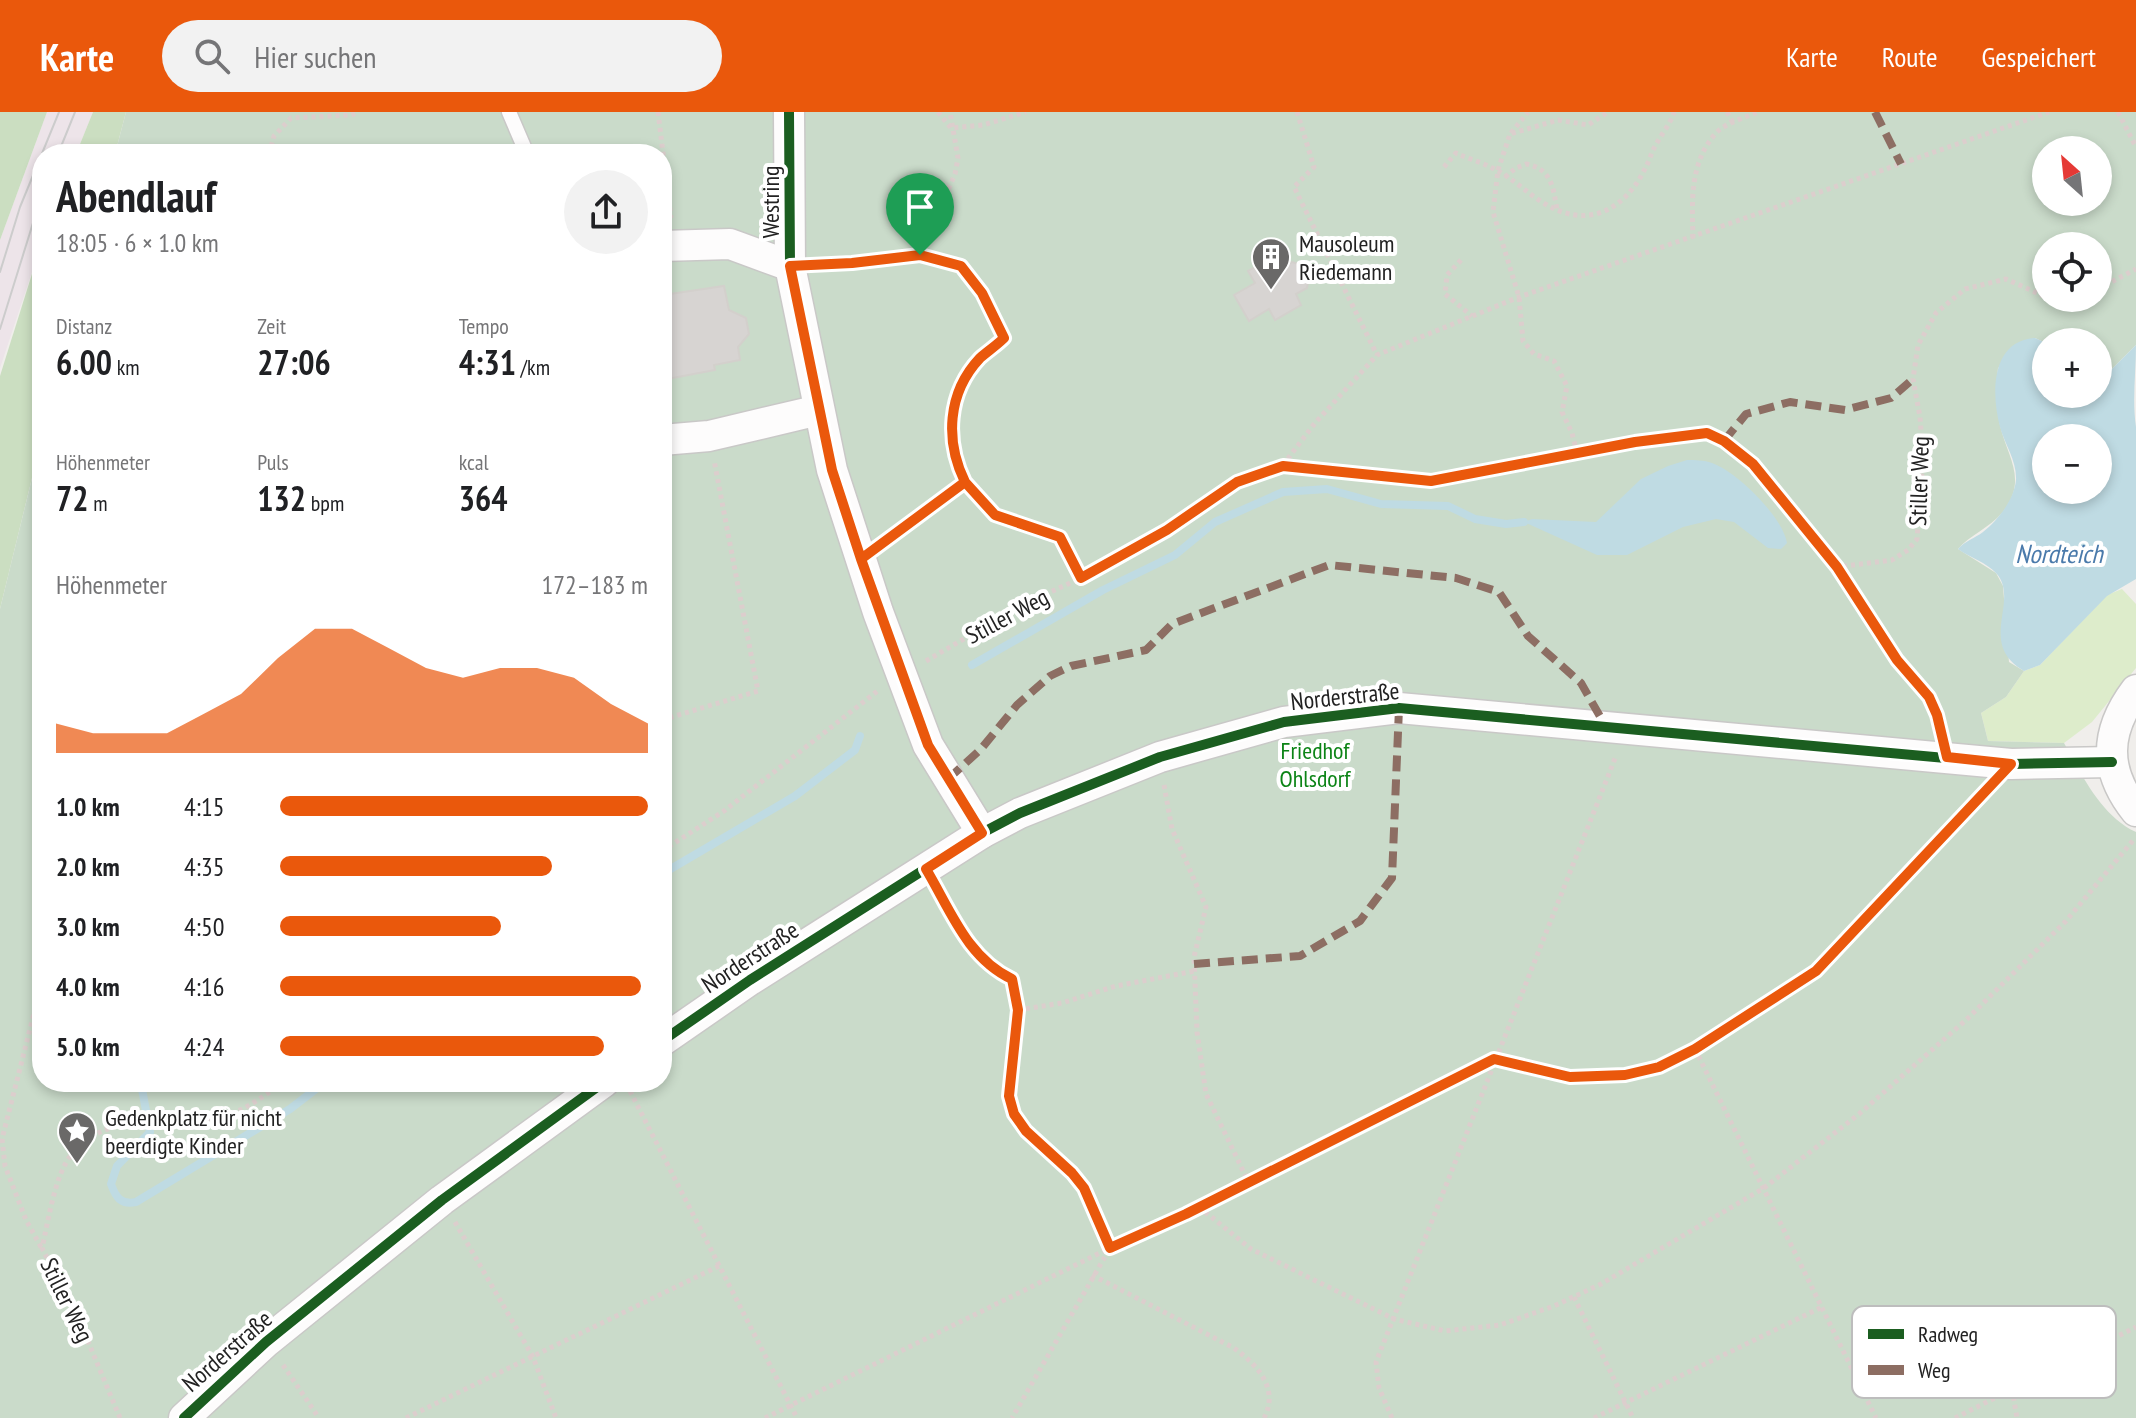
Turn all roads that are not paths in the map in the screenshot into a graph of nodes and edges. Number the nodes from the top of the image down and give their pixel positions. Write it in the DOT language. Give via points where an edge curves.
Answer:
graph roads {
  1 [pos="509,112"];
  2 [pos="789,112"];
  3 [pos="523,144"];
  4 [pos="672,245"];
  5 [pos="790,266"];
  6 [pos="819,410"];
  7 [pos="672,439"];
  8 [pos="2136,690"];
  9 [pos="2112,762"];
  10 [pos="2136,811"];
  11 [pos="982,833"];
  12 [pos="672,1034"];
  13 [pos="590,1092"];
  14 [pos="184,1418"];
  1 -- 3 [label="lane"];
  2 -- 5 [label="street, Westring"];
  4 -- 5 [label="street, Westring" via="730,244"];
  5 -- 6 [label="street, Westring"];
  6 -- 7 [label="street" via="709,436"];
  6 -- 11 [label="street, Westring" via="832,470 901,675 928,745"];
  8 -- 9 [label="street" via="2112,735"];
  9 -- 10 [label="street"];
  9 -- 11 [label="street, Norderstraße" via="2011,764 1399,708 1284,722 1160,757"];
  11 -- 12 [label="street, Norderstraße"];
  13 -- 14 [label="street, Norderstraße" via="442,1200 266,1342"];
}
